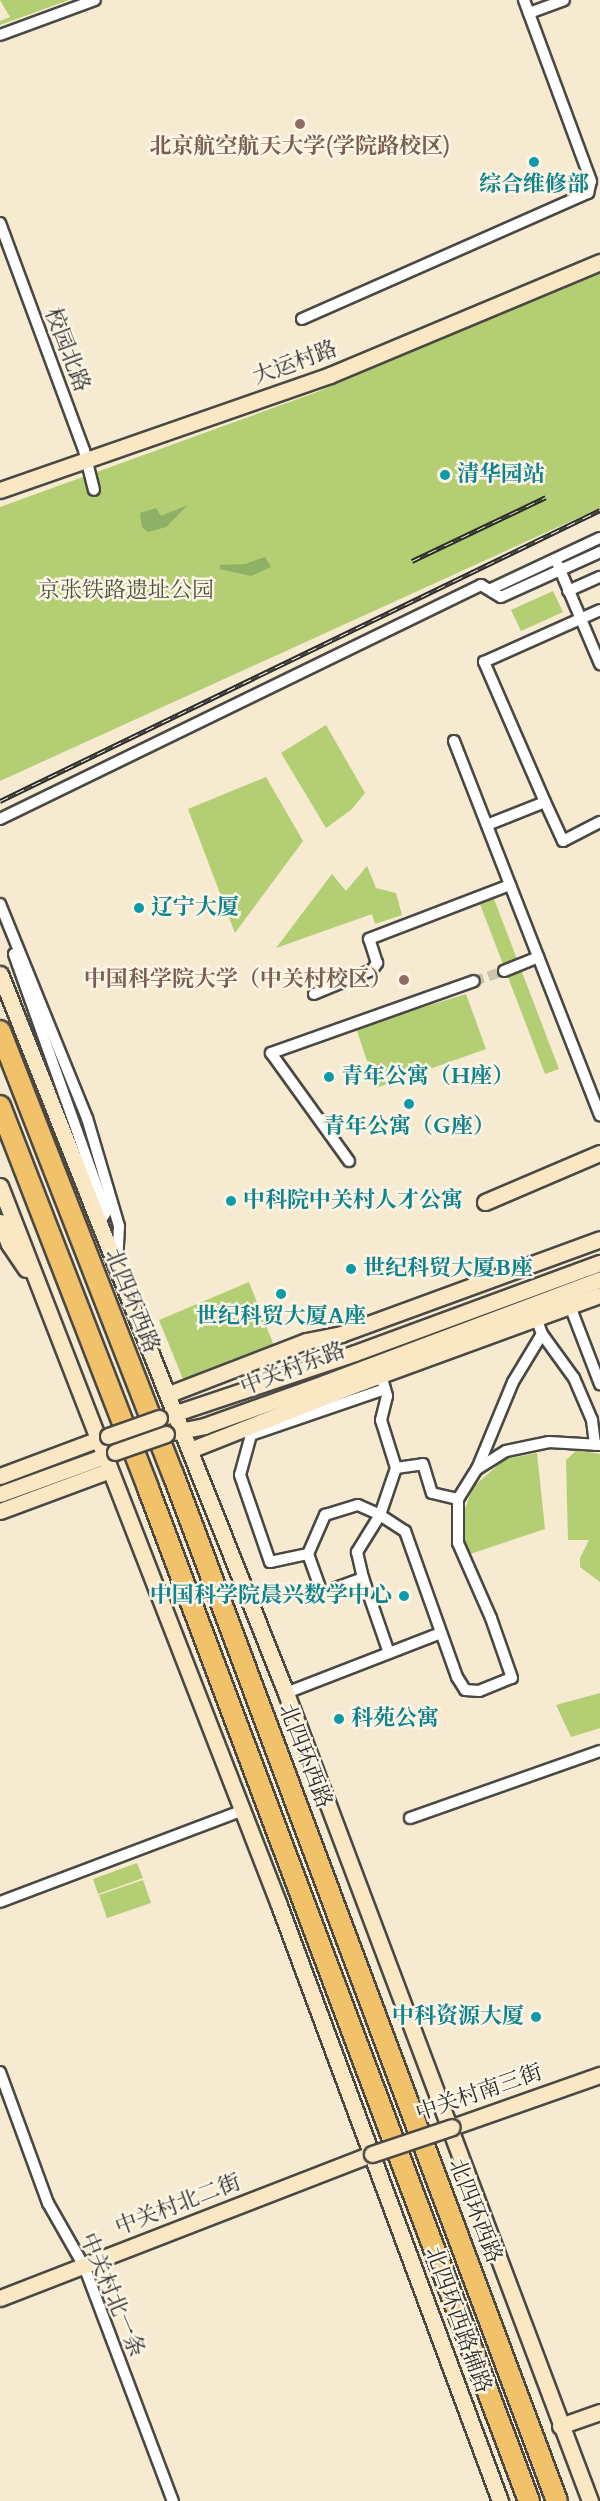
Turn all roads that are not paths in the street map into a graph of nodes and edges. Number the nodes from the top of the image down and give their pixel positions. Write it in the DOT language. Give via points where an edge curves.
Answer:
graph roads {
  1 [pos="95,0"];
  2 [pos="524,0"];
  3 [pos="564,0"];
  4 [pos="529,13"];
  5 [pos="0,35"];
  6 [pos="0,223"];
  7 [pos="600,262"];
  8 [pos="302,319"];
  9 [pos="88,459"];
  10 [pos="0,490"];
  11 [pos="93,490"];
  12 [pos="600,538"];
  13 [pos="600,552"];
  14 [pos="555,559"];
  15 [pos="560,572"];
  16 [pos="600,576"];
  17 [pos="491,589"];
  18 [pos="568,591"];
  19 [pos="600,610"];
  20 [pos="580,619"];
  21 [pos="600,664"];
  22 [pos="454,741"];
  23 [pos="545,801"];
  24 [pos="0,819"];
  25 [pos="600,822"];
  26 [pos="487,825"];
  27 [pos="510,885"];
  28 [pos="0,904"];
  29 [pos="4,916"];
  30 [pos="538,957"];
  31 [pos="504,971"];
  32 [pos="0,974"];
  33 [pos="474,981"];
  34 [pos="314,994"];
  35 [pos="0,1031"];
  36 [pos="0,1106"];
  37 [pos="600,1116"];
  38 [pos="600,1153"];
  39 [pos="348,1161"];
  40 [pos="0,1186"];
  41 [pos="485,1202"];
  42 [pos="0,1222"];
  43 [pos="99,1223"];
  44 [pos="600,1239"];
  45 [pos="600,1263"];
  46 [pos="117,1267"];
  47 [pos="600,1279"];
  48 [pos="40,1288"];
  49 [pos="600,1295"];
  50 [pos="570,1306"];
  51 [pos="533,1311"];
  52 [pos="542,1334"];
  53 [pos="383,1382"];
  54 [pos="600,1384"];
  55 [pos="169,1394"];
  56 [pos="176,1413"];
  57 [pos="183,1430"];
  58 [pos="103,1437"];
  59 [pos="597,1445"];
  60 [pos="190,1450"];
  61 [pos="110,1459"];
  62 [pos="396,1468"];
  63 [pos="477,1469"];
  64 [pos="0,1476"];
  65 [pos="0,1494"];
  66 [pos="458,1499"];
  67 [pos="0,1511"];
  68 [pos="380,1515"];
  69 [pos="308,1554"];
  70 [pos="363,1578"];
  71 [pos="441,1633"];
  72 [pos="389,1653"];
  73 [pos="286,1693"];
  74 [pos="600,1751"];
  75 [pos="243,1810"];
  76 [pos="410,1818"];
  77 [pos="0,1902"];
  78 [pos="0,2072"];
  79 [pos="600,2075"];
  80 [pos="452,2127"];
  81 [pos="372,2154"];
  82 [pos="84,2266"];
  83 [pos="0,2298"];
  84 [pos="600,2412"];
  85 [pos="560,2427"];
  86 [pos="533,2434"];
  87 [pos="173,2501"];
  88 [pos="500,2501"];
  89 [pos="529,2501"];
  90 [pos="557,2501"];
  91 [pos="569,2501"];
  92 [pos="590,2501"];
  1 -- 5 [label="street"];
  2 -- 4 [label="street"];
  3 -- 4 [label="street"];
  4 -- 8 [label="street" via="591,180 584,197"];
  6 -- 9 [label="street, 校园北路"];
  7 -- 9 [label="street, 大运村路" via="330,375"];
  9 -- 10 [label="street, 大运村路"];
  9 -- 11 [label="street, 校园北路" via="86,470"];
  12 -- 14 [label="street"];
  13 -- 15 [label="street"];
  14 -- 15 [label="street"];
  14 -- 17 [label="street"];
  15 -- 17 [label="street" via="501,597"];
  15 -- 18 [label="street"];
  16 -- 18 [label="street"];
  17 -- 24 [label="street" via="481,585"];
  18 -- 20 [label="street"];
  19 -- 20 [label="street"];
  20 -- 21 [label="street"];
  20 -- 23 [label="street" via="484,662"];
  22 -- 26 [label="street"];
  23 -- 25 [label="street" via="563,841"];
  23 -- 26 [label="street"];
  26 -- 27 [label="street"];
  27 -- 30 [label="street"];
  27 -- 34 [label="street" via="369,939 377,963 372,970"];
  28 -- 29 [label="street"];
  29 -- 43 [label="street" via="106,1212"];
  29 -- 46 [label="street" via="87,1118 119,1226"];
  30 -- 31 [label="street"];
  30 -- 37 [label="street"];
  32 -- 43 [label="street, 北四环西路"];
  33 -- 39 [label="street" via="271,1053"];
  35 -- 86 [label="highway, 北四环西路" via="170,1464"];
  36 -- 89 [label="highway" via="161,1521"];
  38 -- 41 [label="street"];
  40 -- 48 [label="street"];
  42 -- 48 [label="street" via="9,1244"];
  43 -- 46 [label="street, 北四环西路"];
  44 -- 55 [label="street, 中关村东路" via="341,1334 306,1341"];
  45 -- 56 [label="street, 中关村东路" via="355,1353"];
  46 -- 55 [label="street, 北四环西路"];
  47 -- 51 [label="street, 中关村东路"];
  48 -- 58 [label="street"];
  49 -- 50 [label="street, 中关村东路"];
  50 -- 51 [label="street, 中关村东路"];
  50 -- 54 [label="street"];
  51 -- 52 [label="street"];
  51 -- 53 [label="street, 中关村东路"];
  51 -- 57 [label="street, 中关村东路"];
  52 -- 59 [label="street" via="574,1378 592,1420"];
  52 -- 63 [label="street" via="513,1382"];
  53 -- 60 [label="street, 中关村东路"];
  53 -- 62 [label="street" via="387,1396 381,1420"];
  53 -- 69 [label="street" via="251,1435 240,1475 270,1563"];
  55 -- 56 [label="street, 北四环西路"];
  56 -- 57 [label="street, 北四环西路"];
  56 -- 58 [label="street, 中关村东路, bridge"];
  57 -- 60 [label="street, 北四环西路"];
  57 -- 61 [label="street, 中关村东路, bridge"];
  58 -- 61 [label="street"];
  58 -- 64 [label="street, 中关村东路"];
  59 -- 63 [label="street" via="549,1442 506,1452"];
  60 -- 73 [label="street, 北四环西路"];
  61 -- 65 [label="street, 中关村东路"];
  61 -- 67 [label="street, 中关村东路"];
  61 -- 75 [label="street"];
  62 -- 66 [label="street" via="423,1464 432,1493"];
  62 -- 68 [label="street"];
  63 -- 66 [label="street"];
  66 -- 71 [label="street" via="458,1543 512,1678 479,1691 465,1690"];
  68 -- 69 [label="street" via="358,1505 325,1515"];
  68 -- 70 [label="street" via="357,1552"];
  68 -- 71 [label="street" via="405,1530"];
  69 -- 70 [label="street" via="322,1593"];
  70 -- 72 [label="street"];
  71 -- 72 [label="street"];
  72 -- 73 [label="street"];
  73 -- 80 [label="street, 北四环西路"];
  74 -- 76 [label="street"];
  75 -- 77 [label="street"];
  75 -- 81 [label="street"];
  78 -- 82 [label="street, 中关村北一条" via="48,2203"];
  79 -- 80 [label="street, 中关村南三街"];
  80 -- 81 [label="street, 中关村南三街, bridge"];
  80 -- 85 [label="street, 北四环西路"];
  81 -- 82 [label="street, 中关村北二街"];
  81 -- 88 [label="street, 北四环西路辅路"];
  82 -- 83 [label="street, 中关村北二街"];
  82 -- 87 [label="street, 中关村北一条"];
  84 -- 85 [label="street"];
  85 -- 92 [label="street"];
  86 -- 90 [label="highway, 北四环西路"];
  86 -- 91 [label="highway"];
}
